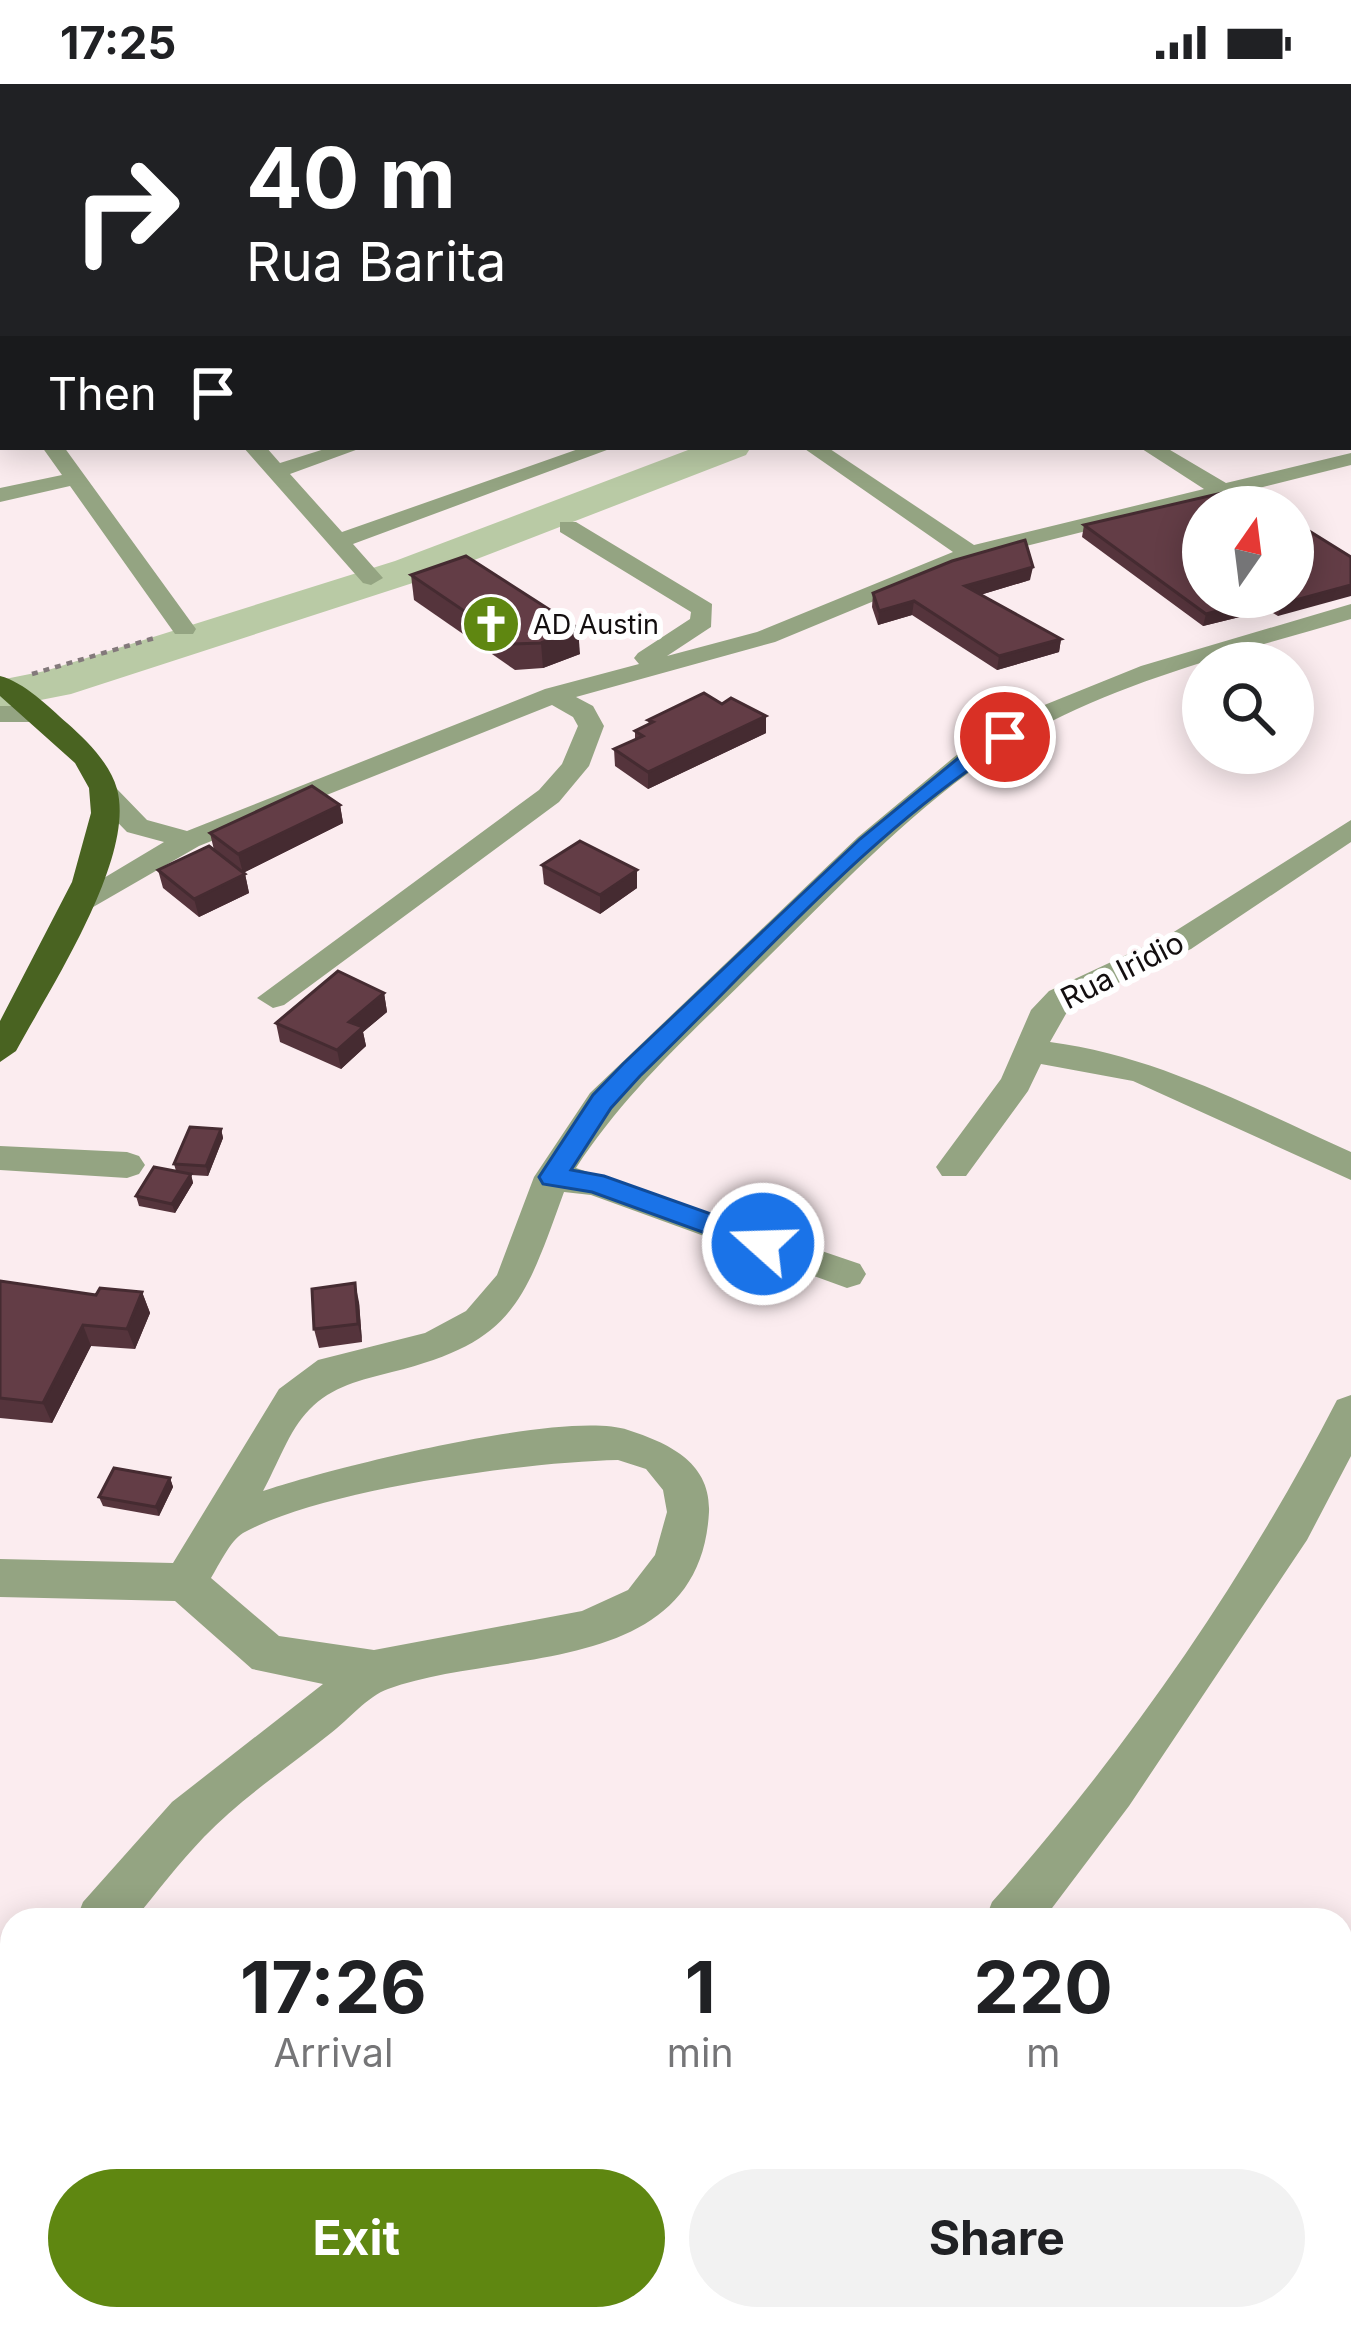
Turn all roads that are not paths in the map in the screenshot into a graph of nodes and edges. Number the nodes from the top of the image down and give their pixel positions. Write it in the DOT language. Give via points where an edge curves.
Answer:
graph roads {
  1 [pos="55,450"];
  2 [pos="257,450"];
  3 [pos="344,450"];
  4 [pos="596,450"];
  5 [pos="817,450"];
  6 [pos="1155,450"];
  7 [pos="1351,459"];
  8 [pos="1321,466"];
  9 [pos="275,472"];
  10 [pos="76,478"];
  11 [pos="1351,484"];
  12 [pos="1215,486"];
  13 [pos="1238,486"];
  14 [pos="0,495"];
  15 [pos="1182,500"];
  16 [pos="568,527"];
  17 [pos="342,540"];
  18 [pos="970,554"];
  19 [pos="371,578"];
  20 [pos="1351,611"];
  21 [pos="184,629"];
  22 [pos="619,676"];
  23 [pos="12,695"];
  24 [pos="554,695"];
  25 [pos="105,793"];
  26 [pos="1351,829"];
  27 [pos="189,839"];
  28 [pos="77,903"];
  29 [pos="273,998"];
  30 [pos="11,1011"];
  31 [pos="0,1051"];
  32 [pos="1029,1051"];
  33 [pos="0,1158"];
  34 [pos="127,1165"];
  35 [pos="954,1167"];
  36 [pos="1351,1167"];
  37 [pos="553,1177"];
  38 [pos="847,1274"];
  39 [pos="1351,1412"];
  40 [pos="224,1522"];
  41 [pos="0,1578"];
  42 [pos="184,1582"];
  43 [pos="374,1672"];
  44 [pos="110,1908"];
  45 [pos="1021,1908"];
  1 -- 10 [label="street"];
  2 -- 9 [label="street"];
  3 -- 9 [label="street"];
  4 -- 17 [label="street"];
  5 -- 18 [label="street"];
  6 -- 12 [label="street"];
  7 -- 8 [label="street"];
  8 -- 11 [label="street"];
  8 -- 13 [label="street"];
  9 -- 17 [label="street"];
  10 -- 14 [label="street"];
  10 -- 21 [label="street"];
  15 -- 18 [label="street"];
  16 -- 22 [label="street" via="706,615"];
  17 -- 19 [label="street"];
  18 -- 22 [label="street" via="766,637"];
  20 -- 37 [label="street" via="1150,671 1040,716 969,759 868,843 632,1070"];
  22 -- 24 [label="street"];
  23 -- 25 [label="main road" via="91,764"];
  24 -- 27 [label="street"];
  24 -- 29 [label="street" via="584,712 591,726 575,766 549,796"];
  25 -- 27 [label="street" via="137,826"];
  25 -- 28 [label="main road" via="97,850"];
  26 -- 32 [label="street, Rua Iridio" via="1180,942 1060,998"];
  27 -- 28 [label="street"];
  28 -- 30 [label="main road"];
  30 -- 31 [label="main road"];
  32 -- 35 [label="street, Rua Iridio" via="1016,1083"];
  32 -- 36 [label="street" via="1145,1072"];
  33 -- 34 [label="street"];
  37 -- 38 [label="street" via="595,1183"];
  37 -- 40 [label="street" via="513,1282 480,1321 435,1346 332,1371 292,1400"];
  39 -- 45 [label="street" via="1331,1461 1220,1639"];
  40 -- 42 [label="street"];
  40 -- 43 [label="street" via="345,1480 566,1444 619,1443 660,1456 683,1483 688,1512 674,1563 643,1604 587,1630"];
  41 -- 42 [label="street"];
  42 -- 43 [label="street" via="268,1655"];
  43 -- 44 [label="street" via="189,1817"];
}
